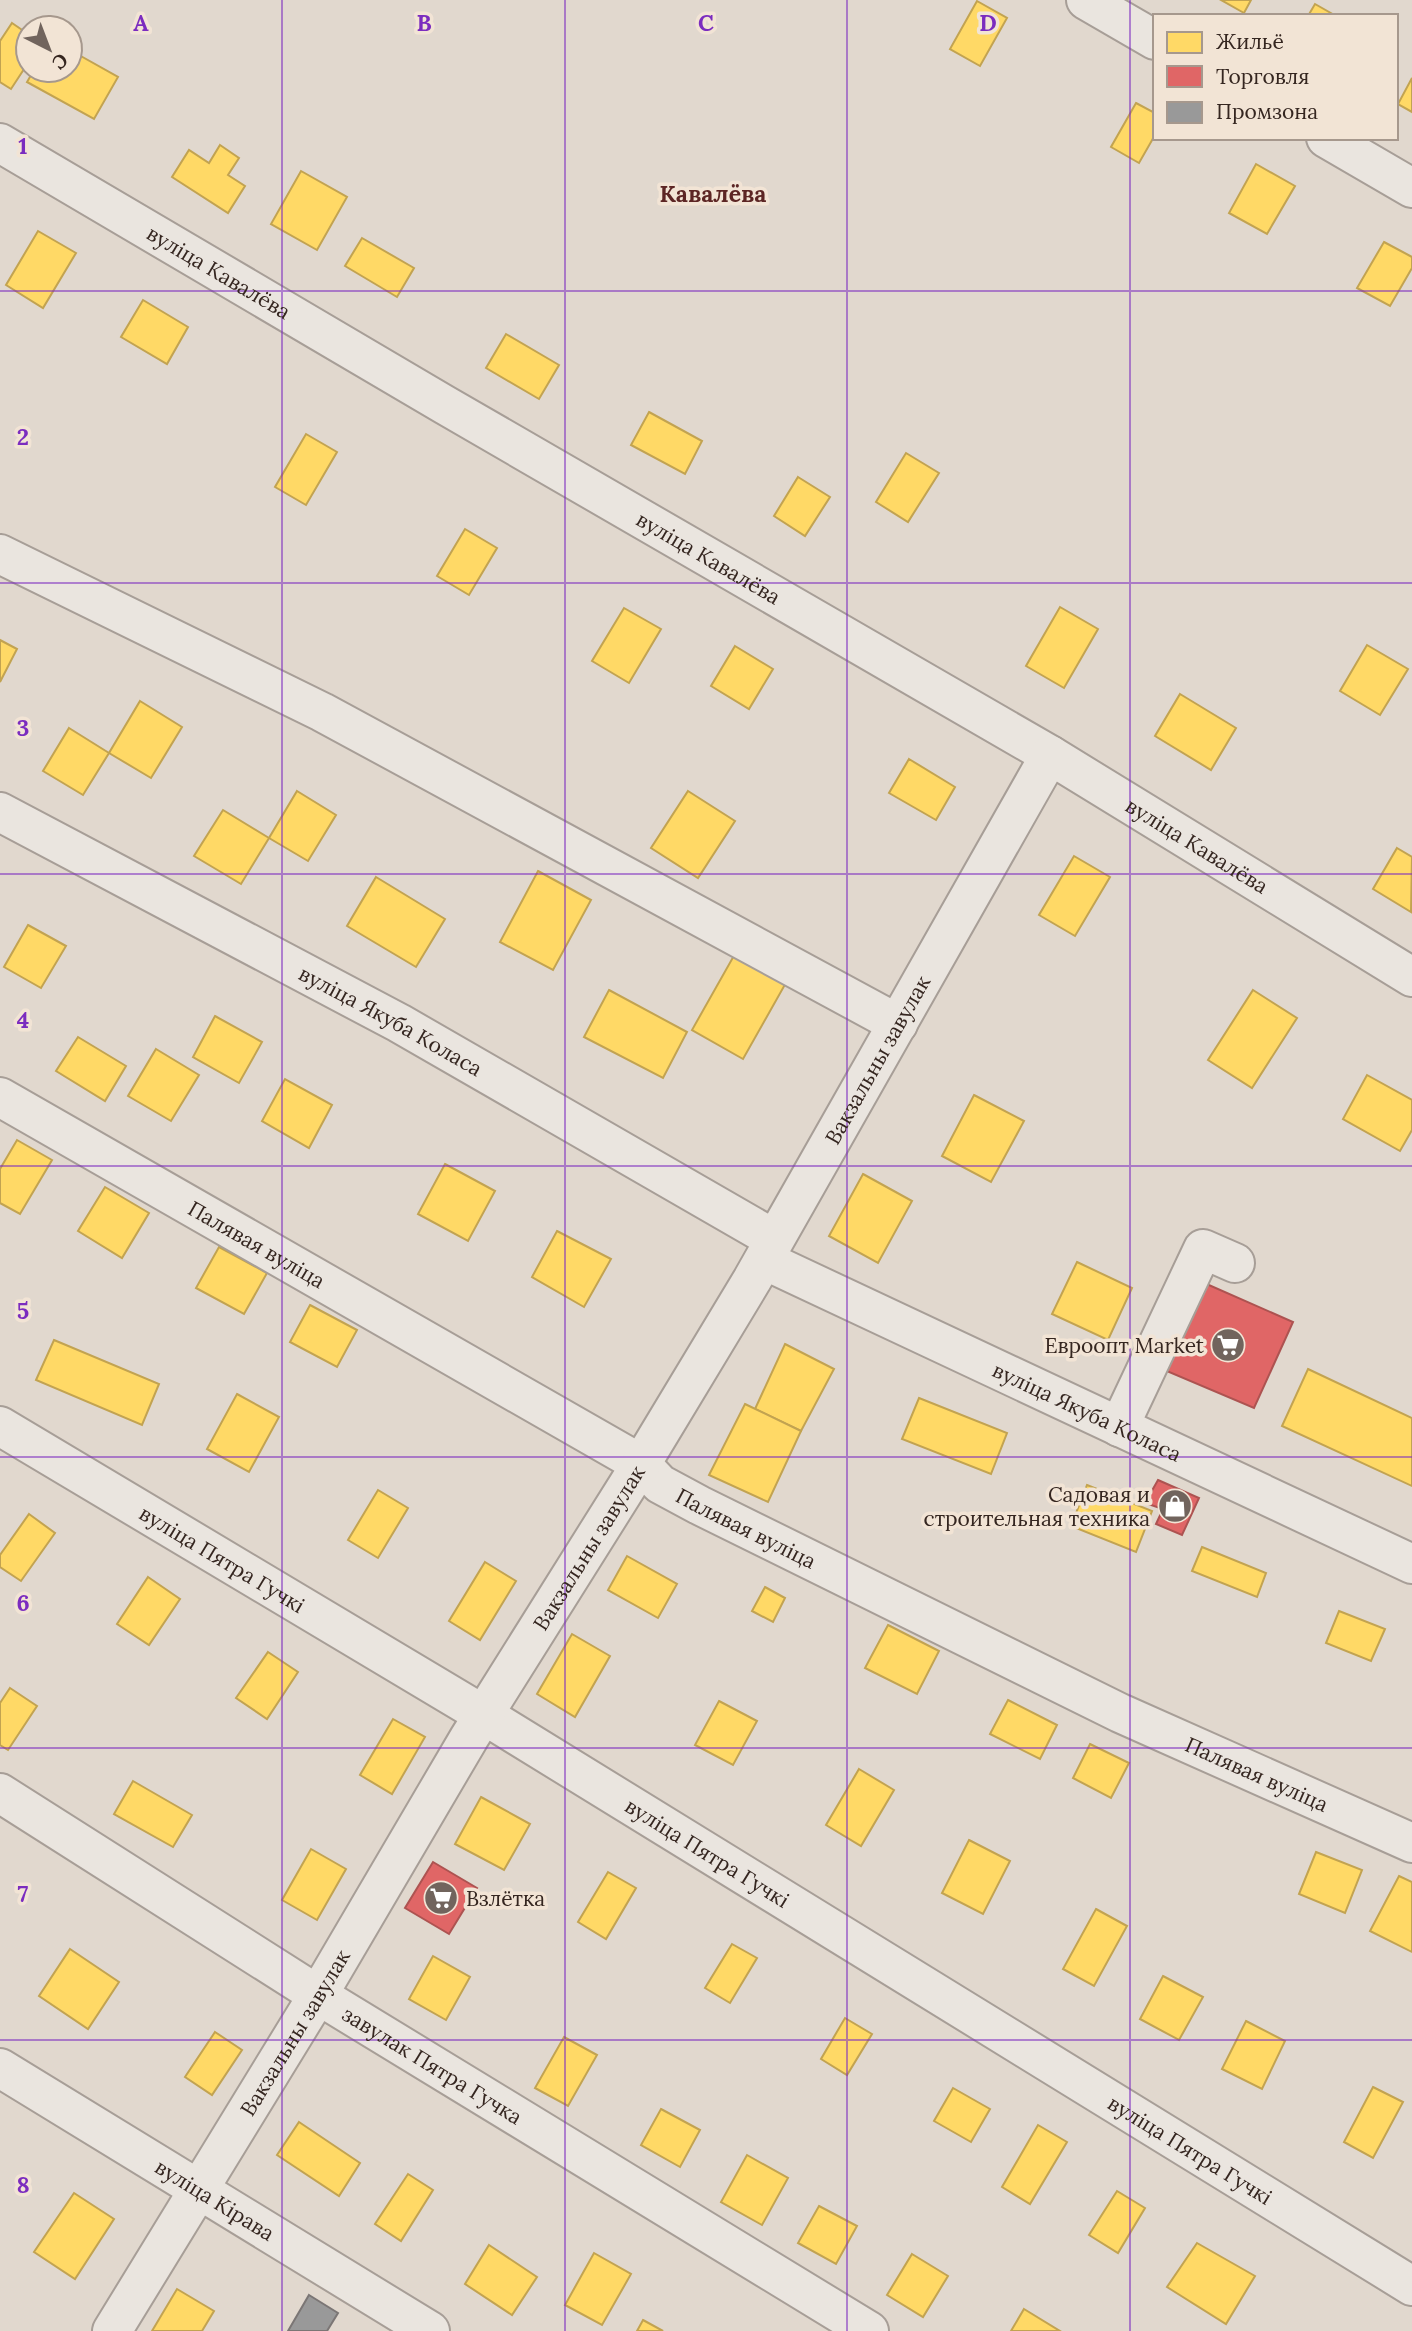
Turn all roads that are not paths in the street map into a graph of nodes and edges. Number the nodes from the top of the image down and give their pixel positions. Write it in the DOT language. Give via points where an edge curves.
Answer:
graph roads {
  1 [pos="1086,0"];
  2 [pos="1153,39"];
  3 [pos="1329,140"];
  4 [pos="0,143"];
  5 [pos="1412,188"];
  6 [pos="0,554"];
  7 [pos="1050,755"];
  8 [pos="0,812"];
  9 [pos="1412,977"];
  10 [pos="898,1024"];
  11 [pos="0,1097"];
  12 [pos="769,1249"];
  13 [pos="1235,1263"];
  14 [pos="0,1426"];
  15 [pos="1119,1427"];
  16 [pos="641,1464"];
  17 [pos="1412,1564"];
  18 [pos="484,1715"];
  19 [pos="0,1793"];
  20 [pos="1412,1843"];
  21 [pos="318,1995"];
  22 [pos="0,2068"];
  23 [pos="197,2190"];
  24 [pos="1412,2286"];
  25 [pos="112,2331"];
  26 [pos="430,2331"];
  27 [pos="869,2331"];
  1 -- 2 [label="street"];
  3 -- 5 [label="street"];
  4 -- 7 [label="street, вуліца Кавалёва"];
  6 -- 10 [label="street" via="322,712"];
  7 -- 9 [label="street, вуліца Кавалёва"];
  7 -- 10 [label="street, Вакзальны завулак"];
  8 -- 12 [label="street, вуліца Якуба Коласа" via="399,1023"];
  10 -- 12 [label="street, Вакзальны завулак"];
  11 -- 16 [label="street, Палявая вуліца"];
  12 -- 15 [label="street, вуліца Якуба Коласа"];
  12 -- 16 [label="street, Вакзальны завулак"];
  13 -- 15 [label="street" via="1203,1249"];
  14 -- 18 [label="street, вуліца Пятра Гучкі"];
  15 -- 17 [label="street, вуліца Якуба Коласа"];
  16 -- 18 [label="street, Вакзальны завулак"];
  16 -- 20 [label="street, Палявая вуліца" via="660,1484 699,1505 1119,1713"];
  18 -- 21 [label="street, Вакзальны завулак"];
  18 -- 24 [label="street, вуліца Пятра Гучкі"];
  19 -- 21 [label="street, завулак Пятра Гучка"];
  21 -- 23 [label="street, Вакзальны завулак"];
  21 -- 27 [label="street, завулак Пятра Гучка"];
  22 -- 23 [label="street, вуліца Кірава"];
  23 -- 25 [label="street, Вакзальны завулак"];
  23 -- 26 [label="street, вуліца Кірава"];
}
